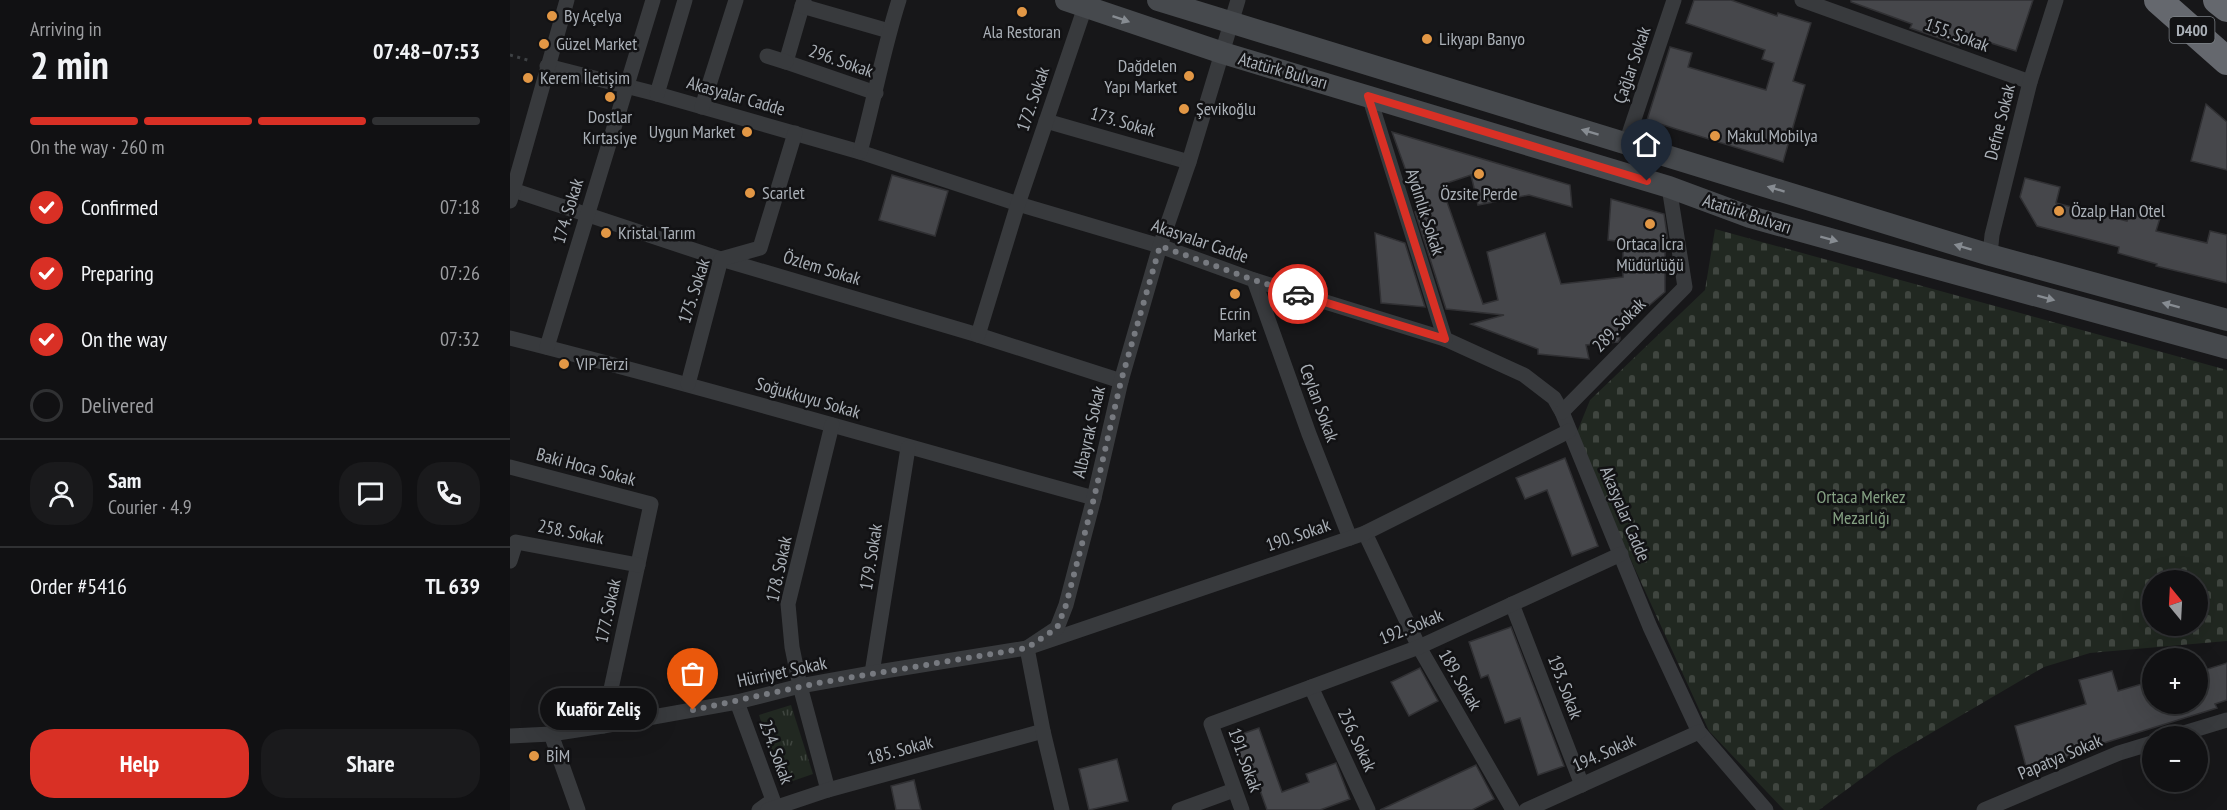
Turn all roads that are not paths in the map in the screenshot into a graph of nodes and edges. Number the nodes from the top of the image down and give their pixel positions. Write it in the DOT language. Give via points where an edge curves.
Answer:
graph roads {
  1 [pos="567,0"];
  2 [pos="653,0"];
  3 [pos="685,0"];
  4 [pos="736,0"];
  5 [pos="899,0"];
  6 [pos="1158,0"];
  7 [pos="1238,0"];
  8 [pos="1674,0"];
  9 [pos="1802,0"];
  10 [pos="2056,0"];
  11 [pos="2158,0"];
  12 [pos="2217,0"];
  13 [pos="803,3"];
  14 [pos="1076,3"];
  15 [pos="2227,8"];
  16 [pos="1230,23"];
  17 [pos="889,31"];
  18 [pos="1223,53"];
  19 [pos="767,56"];
  20 [pos="2227,61"];
  21 [pos="786,62"];
  22 [pos="548,66"];
  23 [pos="2030,82"];
  24 [pos="627,86"];
  25 [pos="657,93"];
  26 [pos="876,93"];
  27 [pos="1368,96"];
  28 [pos="702,106"];
  29 [pos="1046,121"];
  30 [pos="795,133"];
  31 [pos="1626,143"];
  32 [pos="860,152"];
  33 [pos="1189,162"];
  34 [pos="1669,188"];
  35 [pos="512,196"];
  36 [pos="1018,204"];
  37 [pos="588,214"];
  38 [pos="1160,246"];
  39 [pos="1990,255"];
  40 [pos="721,259"];
  41 [pos="1254,280"];
  42 [pos="2227,320"];
  43 [pos="978,335"];
  44 [pos="510,338"];
  45 [pos="1445,339"];
  46 [pos="548,347"];
  47 [pos="2227,348"];
  48 [pos="1121,381"];
  49 [pos="687,384"];
  50 [pos="1562,412"];
  51 [pos="832,425"];
  52 [pos="1569,431"];
  53 [pos="908,448"];
  54 [pos="510,467"];
  55 [pos="1094,498"];
  56 [pos="651,504"];
  57 [pos="1365,533"];
  58 [pos="1350,538"];
  59 [pos="1622,554"];
  60 [pos="510,561"];
  61 [pos="638,565"];
  62 [pos="1512,604"];
  63 [pos="1419,647"];
  64 [pos="1027,648"];
  65 [pos="872,673"];
  66 [pos="800,686"];
  67 [pos="1311,687"];
  68 [pos="737,702"];
  69 [pos="2227,720"];
  70 [pos="1211,724"];
  71 [pos="603,726"];
  72 [pos="2207,726"];
  73 [pos="1043,732"];
  74 [pos="1699,732"];
  75 [pos="551,734"];
  76 [pos="510,736"];
  77 [pos="2142,746"];
  78 [pos="1582,785"];
  79 [pos="828,790"];
  80 [pos="1234,790"];
  81 [pos="578,810"];
  82 [pos="759,810"];
  83 [pos="768,810"];
  84 [pos="1062,810"];
  85 [pos="1179,810"];
  86 [pos="1242,810"];
  87 [pos="1368,810"];
  88 [pos="1513,810"];
  89 [pos="1526,810"];
  90 [pos="1766,810"];
  91 [pos="1984,810"];
  1 -- 22 [label="street"];
  2 -- 24 [label="street, 174. Sokak"];
  3 -- 25 [label="street"];
  4 -- 28 [label="street"];
  5 -- 17 [label="street"];
  6 -- 16 [label="main road, Atatürk Bulvarı"];
  7 -- 16 [label="street, Albayrak Sokak"];
  8 -- 31 [label="street, Çağlar Sokak"];
  9 -- 23 [label="street, 155. Sokak"];
  10 -- 23 [label="street, Defne Sokak"];
  11 -- 20 [label="highway, D400"];
  12 -- 15 [label="highway, D400"];
  13 -- 17 [label="street"];
  13 -- 21 [label="street, 296. Sokak"];
  14 -- 18 [label="main road, Atatürk Bulvarı, one-way"];
  14 -- 29 [label="street, 172. Sokak"];
  16 -- 18 [label="street, Albayrak Sokak"];
  31 -- 16 [label="main road, Atatürk Bulvarı, one-way"];
  17 -- 26 [label="street"];
  18 -- 27 [label="main road, Atatürk Bulvarı"];
  18 -- 33 [label="street, Albayrak Sokak"];
  19 -- 21 [label="street"];
  21 -- 26 [label="street, 296. Sokak"];
  22 -- 24 [label="street, Akasyalar Cadde"];
  22 -- 35 [label="street"];
  23 -- 39 [label="street, Defne Sokak"];
  24 -- 25 [label="street, Akasyalar Cadde"];
  24 -- 37 [label="street, 174. Sokak"];
  25 -- 28 [label="street, Akasyalar Cadde"];
  26 -- 32 [label="street"];
  27 -- 34 [label="main road, Atatürk Bulvarı"];
  27 -- 45 [label="street, Aydınlık Sokak"];
  28 -- 30 [label="street, Akasyalar Cadde"];
  29 -- 33 [label="street, 173. Sokak"];
  29 -- 36 [label="street, 172. Sokak"];
  30 -- 32 [label="street, Akasyalar Cadde"];
  30 -- 40 [label="street, 175. Sokak" via="760,248"];
  39 -- 31 [label="main road, Atatürk Bulvarı, one-way"];
  32 -- 36 [label="street, Akasyalar Cadde"];
  33 -- 38 [label="street, Albayrak Sokak"];
  34 -- 47 [label="main road, Atatürk Bulvarı, one-way" via="1750,217"];
  34 -- 50 [label="street, 289. Sokak" via="1685,286"];
  35 -- 37 [label="street, Özlem Sokak"];
  36 -- 38 [label="street, Akasyalar Cadde"];
  36 -- 43 [label="street, 172. Sokak"];
  37 -- 40 [label="street, Özlem Sokak"];
  37 -- 46 [label="street, 174. Sokak"];
  38 -- 41 [label="street, Akasyalar Cadde"];
  38 -- 48 [label="street, Albayrak Sokak"];
  42 -- 39 [label="main road, Atatürk Bulvarı, one-way"];
  40 -- 43 [label="street, Özlem Sokak"];
  40 -- 49 [label="street, 175. Sokak"];
  41 -- 45 [label="street, Akasyalar Cadde"];
  41 -- 58 [label="street, Ceylan Sokak"];
  43 -- 48 [label="street, Özlem Sokak"];
  44 -- 46 [label="street, Soğukkuyu Sokak"];
  45 -- 50 [label="street, Akasyalar Cadde" via="1524,375 1554,398"];
  46 -- 49 [label="street, Soğukkuyu Sokak"];
  48 -- 55 [label="street, Albayrak Sokak"];
  49 -- 51 [label="street, Soğukkuyu Sokak"];
  50 -- 52 [label="street, Akasyalar Cadde"];
  51 -- 53 [label="street, Soğukkuyu Sokak"];
  51 -- 66 [label="street, 178. Sokak" via="788,604"];
  52 -- 57 [label="street, 190. Sokak"];
  52 -- 59 [label="street, Akasyalar Cadde"];
  53 -- 55 [label="street, Soğukkuyu Sokak"];
  53 -- 65 [label="street, 179. Sokak"];
  54 -- 56 [label="street, Baki Hoca Sokak"];
  55 -- 64 [label="street, Albayrak Sokak" via="1057,628"];
  56 -- 61 [label="street, 177. Sokak"];
  57 -- 58 [label="street, 190. Sokak"];
  57 -- 63 [label="street, 189. Sokak"];
  58 -- 64 [label="street, 190. Sokak"];
  59 -- 62 [label="street, 192. Sokak"];
  59 -- 74 [label="street, Akasyalar Cadde" via="1650,627"];
  60 -- 61 [label="street, 258. Sokak" via="516,542"];
  61 -- 71 [label="street, 177. Sokak"];
  62 -- 63 [label="street, 192. Sokak"];
  62 -- 78 [label="street, 193. Sokak"];
  63 -- 67 [label="street, 192. Sokak"];
  63 -- 88 [label="street, 189. Sokak"];
  64 -- 65 [label="street, Hürriyet Sokak"];
  64 -- 73 [label="street"];
  65 -- 66 [label="street, Hürriyet Sokak"];
  66 -- 68 [label="street, Hürriyet Sokak"];
  66 -- 79 [label="street, 178. Sokak"];
  67 -- 70 [label="street, 192. Sokak"];
  67 -- 87 [label="street, 256. Sokak"];
  68 -- 71 [label="street, Hürriyet Sokak"];
  68 -- 82 [label="street, 254. Sokak" via="773,800"];
  69 -- 72 [label="street"];
  70 -- 80 [label="street, 191. Sokak"];
  71 -- 75 [label="street, Hürriyet Sokak"];
  73 -- 79 [label="street, 185. Sokak"];
  73 -- 84 [label="street"];
  74 -- 78 [label="street, 194. Sokak"];
  74 -- 90 [label="street, Akasyalar Cadde"];
  75 -- 76 [label="street, Hürriyet Sokak"];
  75 -- 81 [label="street"];
  77 -- 91 [label="street, Papatya Sokak"];
  78 -- 89 [label="street, 194. Sokak"];
  79 -- 83 [label="street, 185. Sokak"];
  80 -- 85 [label="street"];
  80 -- 86 [label="street, 191. Sokak"];
}
